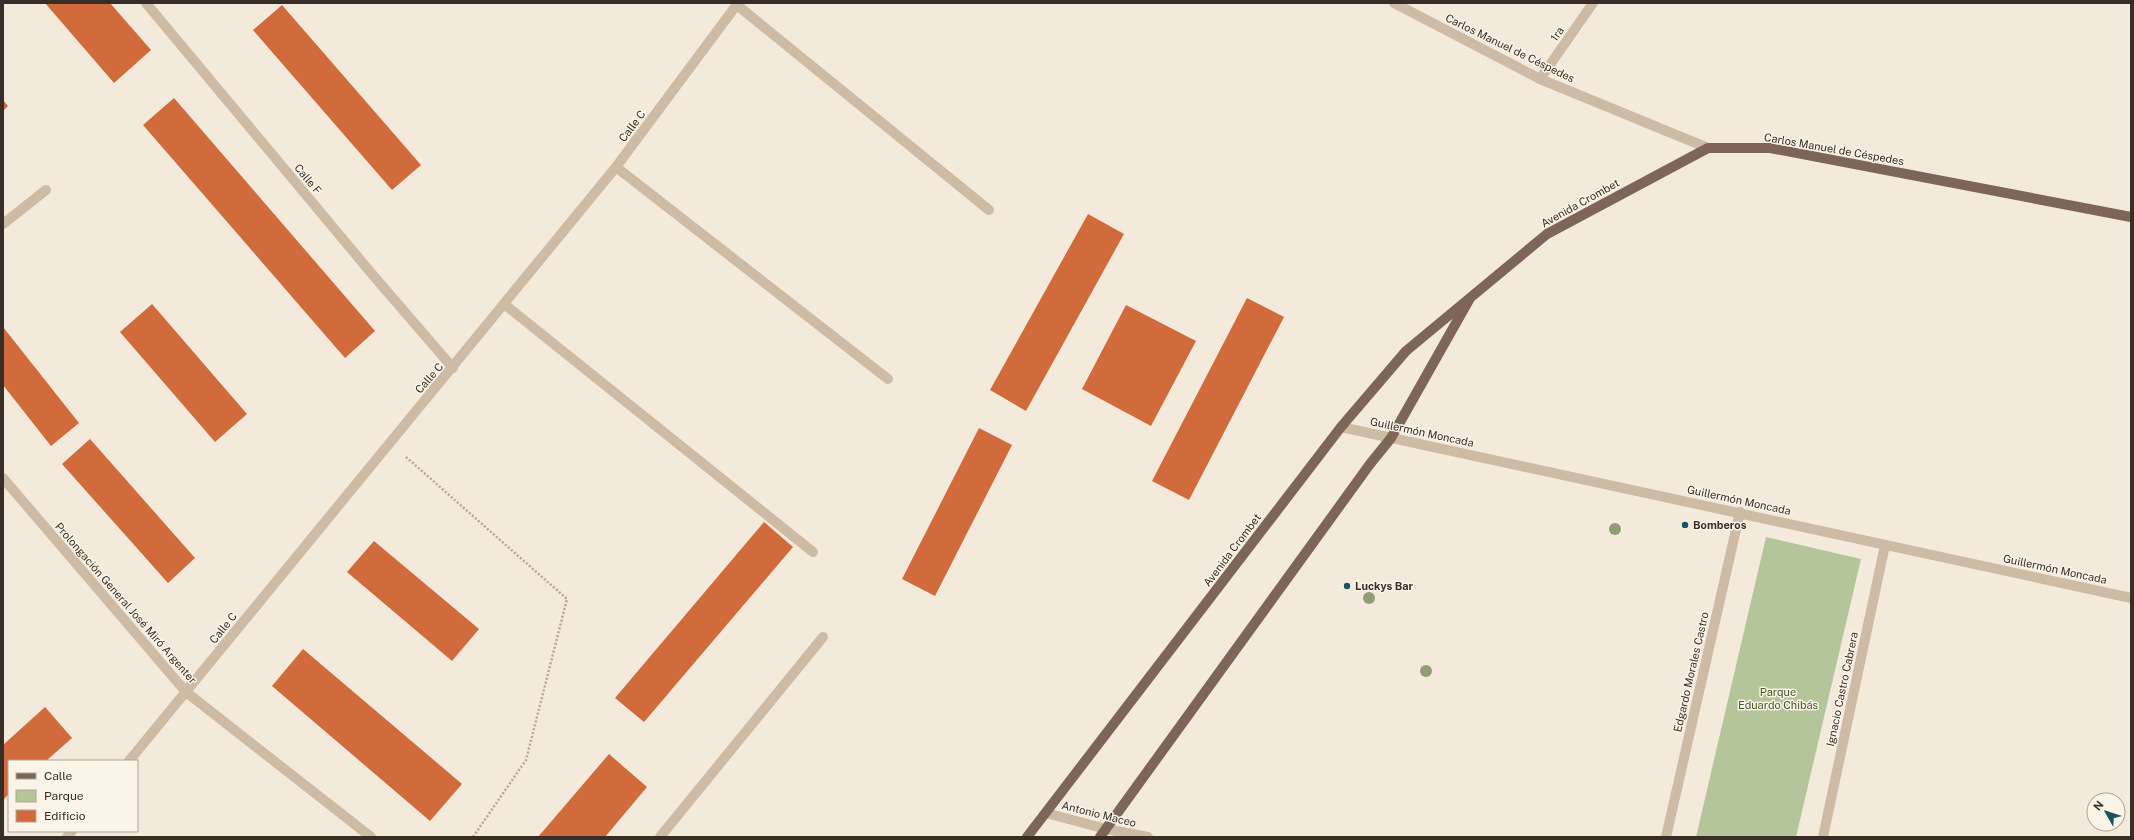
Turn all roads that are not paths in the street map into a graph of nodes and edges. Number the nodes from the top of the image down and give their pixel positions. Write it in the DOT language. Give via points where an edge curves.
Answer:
graph roads {
  1 [pos="146,3"];
  2 [pos="1394,3"];
  3 [pos="1593,3"];
  4 [pos="737,4"];
  5 [pos="1540,79"];
  6 [pos="1708,148"];
  7 [pos="616,167"];
  8 [pos="46,190"];
  9 [pos="989,210"];
  10 [pos="2131,217"];
  11 [pos="3,224"];
  12 [pos="1473,293"];
  13 [pos="504,304"];
  14 [pos="453,368"];
  15 [pos="888,378"];
  16 [pos="1341,427"];
  17 [pos="1391,438"];
  18 [pos="3,478"];
  19 [pos="1740,512"];
  20 [pos="1885,546"];
  21 [pos="813,552"];
  22 [pos="2131,598"];
  23 [pos="823,637"];
  24 [pos="186,692"];
  25 [pos="131,760"];
  26 [pos="1046,813"];
  27 [pos="1103,833"];
  28 [pos="371,837"];
  29 [pos="660,837"];
  30 [pos="1027,837"];
  31 [pos="1148,837"];
  32 [pos="1666,837"];
  33 [pos="1823,837"];
  1 -- 14 [label="street, Calle F"];
  2 -- 5 [label="street, Carlos Manuel de Céspedes"];
  3 -- 5 [label="street, 1ra"];
  4 -- 7 [label="street, Calle C"];
  4 -- 9 [label="street"];
  5 -- 6 [label="street, Carlos Manuel de Céspedes"];
  6 -- 10 [label="main road, Carlos Manuel de Céspedes" via="1770,148"];
  6 -- 12 [label="main road, Avenida Crombet" via="1547,234"];
  7 -- 13 [label="street, Calle C"];
  7 -- 15 [label="street"];
  8 -- 11 [label="street"];
  12 -- 16 [label="main road, Avenida Crombet" via="1406,351"];
  12 -- 17 [label="main road, Avenida Crombet"];
  13 -- 14 [label="street, Calle C"];
  13 -- 21 [label="street"];
  14 -- 24 [label="street, Calle C"];
  16 -- 17 [label="street, Guillermón Moncada"];
  16 -- 26 [label="main road, Avenida Crombet"];
  17 -- 19 [label="street, Guillermón Moncada"];
  17 -- 27 [label="main road, Avenida Crombet"];
  18 -- 24 [label="street, Prolongación General José Miró Argenter"];
  19 -- 20 [label="street, Guillermón Moncada"];
  19 -- 32 [label="street, Edgardo Morales Castro"];
  20 -- 22 [label="street, Guillermón Moncada"];
  20 -- 33 [label="street, Ignacio Castro Cabrera"];
  23 -- 29 [label="street"];
  24 -- 25 [label="street, Calle C"];
  24 -- 28 [label="street, Prolongación General José Miró Argenter"];
  26 -- 27 [label="street, Antonio Maceo"];
  26 -- 30 [label="main road, Avenida Crombet"];
  27 -- 31 [label="street, Antonio Maceo"];
}
